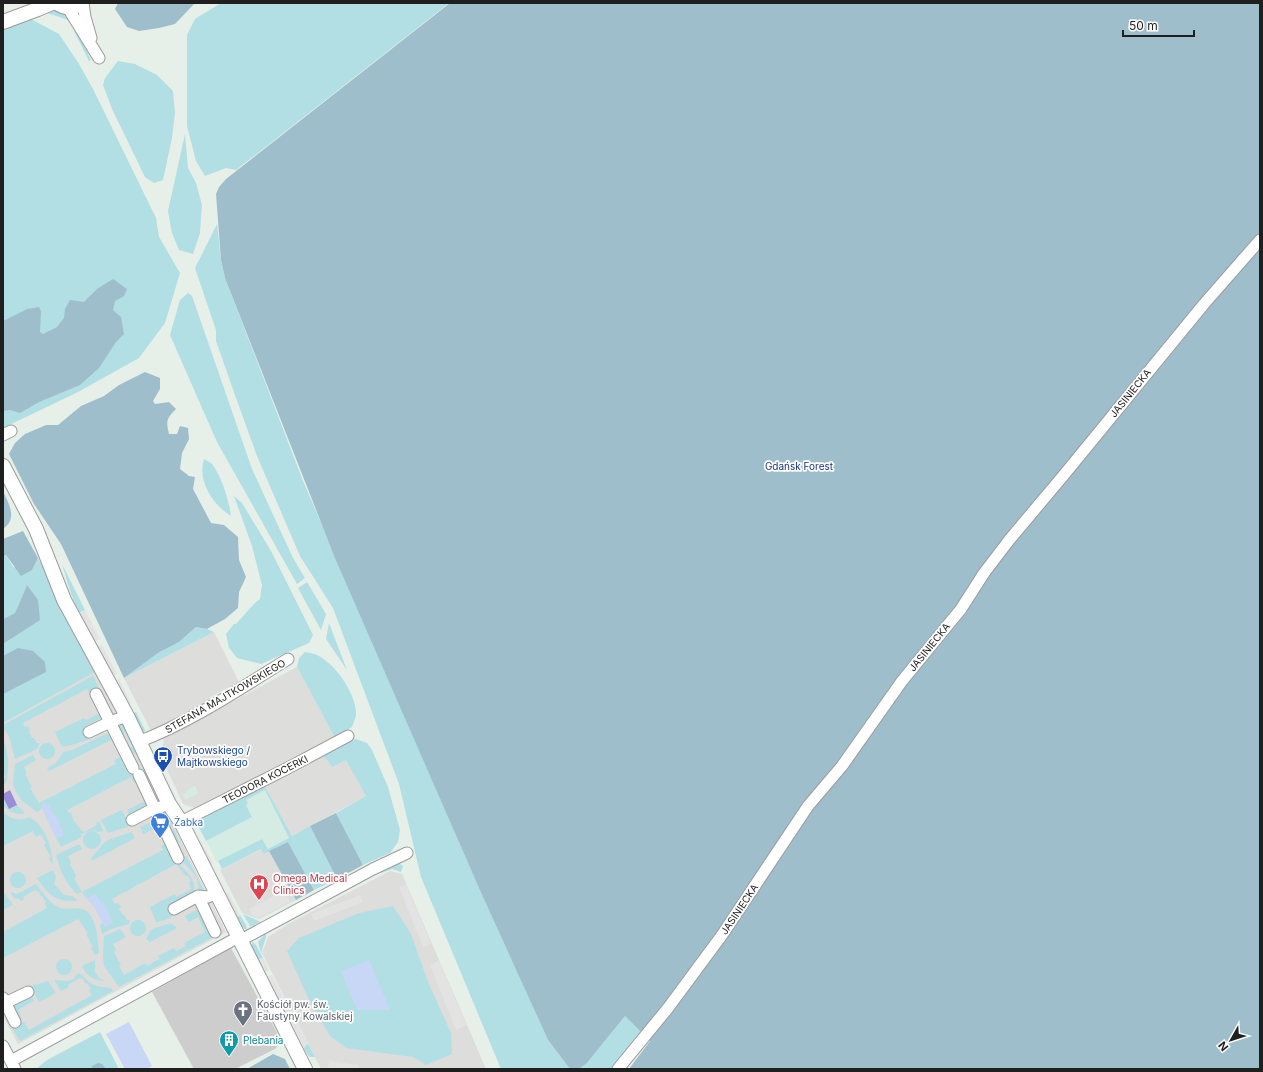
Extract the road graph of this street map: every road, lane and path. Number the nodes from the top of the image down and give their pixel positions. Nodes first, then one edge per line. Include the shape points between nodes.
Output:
1 (31, 3) edge
2 (52, 3) edge
3 (82, 3) edge
4 (63, 5) edge
5 (3, 21) edge
6 (1260, 240) edge
7 (3, 466) edge
8 (288, 659) dead end
9 (96, 694) dead end
10 (127, 716) junction
11 (110, 722) junction
12 (90, 732) dead end
13 (348, 736) dead end
14 (138, 742) junction
15 (169, 804) junction
16 (155, 808) junction
17 (132, 820) dead end
18 (181, 822) junction
19 (407, 853) dead end
20 (178, 858) dead end
21 (217, 893) junction
22 (198, 896) junction
23 (174, 909) dead end
24 (215, 932) dead end
25 (236, 940) junction
26 (28, 992) dead end
27 (4, 1002) edge
28 (15, 1022) dead end
29 (3, 1046) edge
30 (13, 1065) edge
31 (305, 1069) edge
32 (618, 1069) edge

1 - 5 street
2 - 5 street
3 - 4 street via 78,6
3 - 4 street via 98,56
6 - 32 street, JASINIECKA via 1010,539 961,608 902,681 842,766 808,806 722,935 668,1008
7 - 10 street via 36,530 64,600
8 - 14 street, STEFANA MAJTKOWSKIEGO via 158,735
9 - 11 street
10 - 11 street
10 - 14 street
11 - 12 street
11 - 16 street
13 - 18 street, TEODORA KOCERKI
14 - 15 street
15 - 16 street
15 - 18 street
16 - 17 street
16 - 20 street
18 - 21 street
19 - 25 street
21 - 22 street via 208,897
21 - 25 street
22 - 23 street
22 - 24 street
25 - 30 street
25 - 31 street
26 - 27 street
27 - 28 street
29 - 30 street

